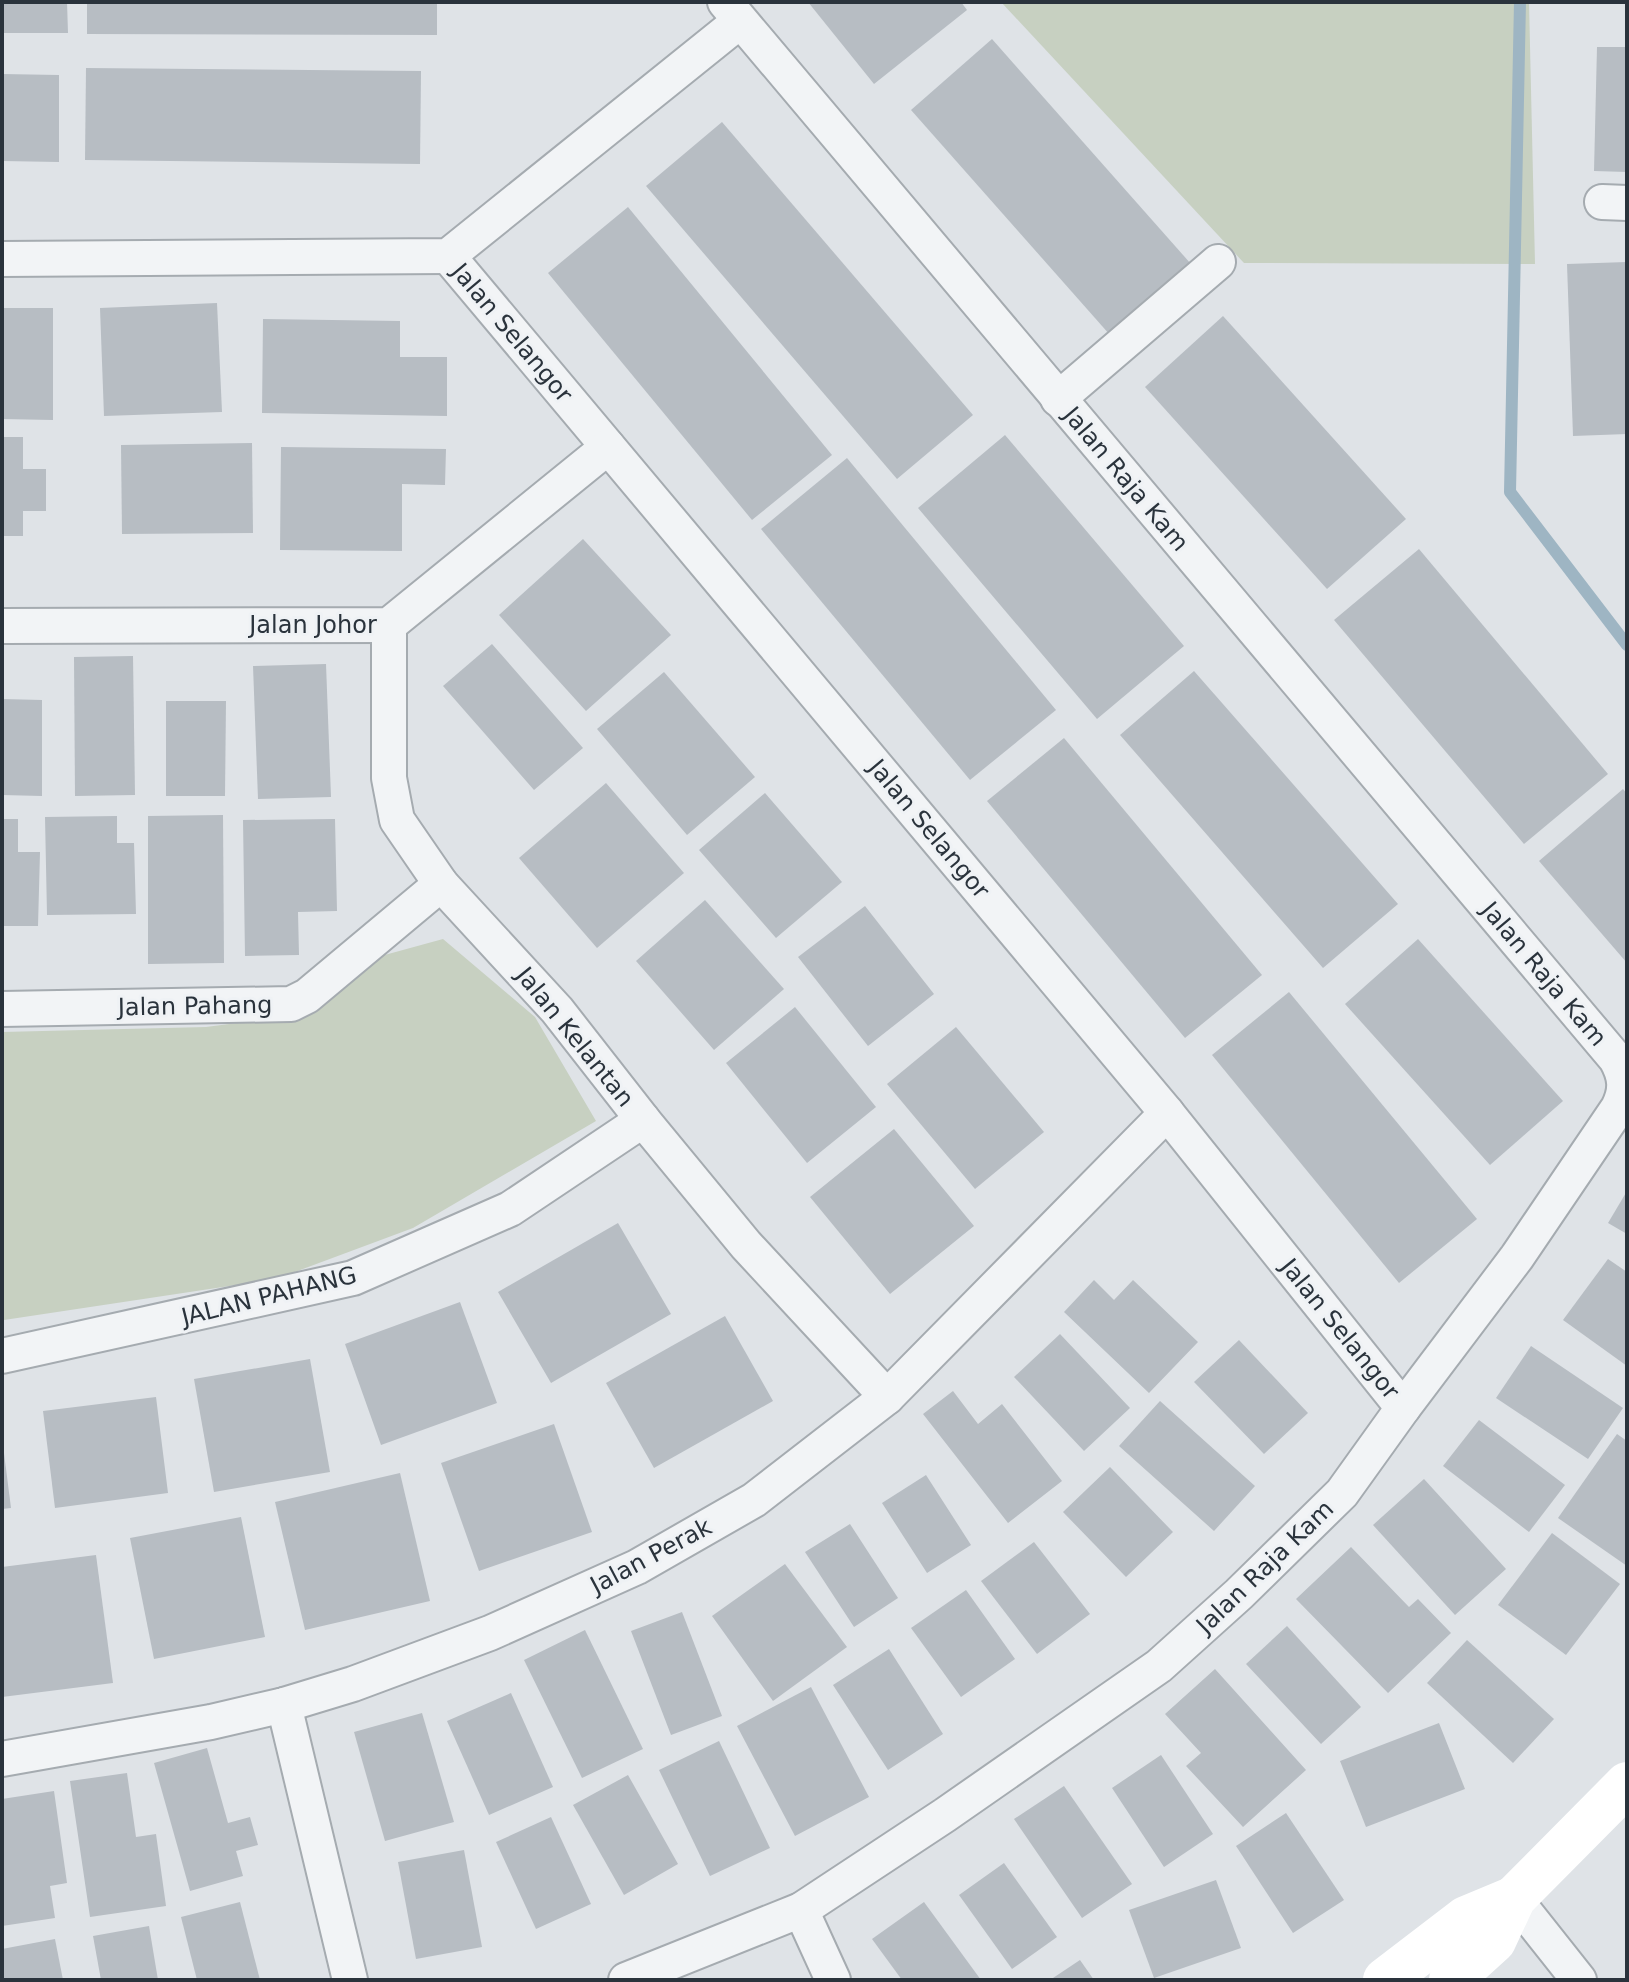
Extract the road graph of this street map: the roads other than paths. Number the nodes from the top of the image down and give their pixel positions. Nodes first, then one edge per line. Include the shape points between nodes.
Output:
1 (732, 12) edge
2 (448, 256) junction
3 (2, 259) edge
4 (1218, 262) dead end
5 (1058, 399) junction
6 (608, 447) junction
7 (389, 625) junction
8 (2, 626) edge
9 (441, 884) junction
10 (2, 1009) edge
11 (1167, 1113) junction
12 (643, 1120) junction
13 (2, 1356) edge
14 (887, 1397) junction
15 (1403, 1408) junction
16 (284, 1705) junction
17 (2, 1759) edge
18 (1627, 1784) edge
19 (1514, 1898) junction
20 (801, 1910) junction
21 (350, 1980) edge
22 (626, 1980) edge
23 (833, 1980) edge
24 (1385, 1980) edge
25 (1451, 1980) edge
26 (1579, 1980) edge

1 - 2 street, Jalan Selangor
1 - 5 street, Jalan Raja Kam
2 - 3 street, Jalan Selangor
2 - 6 street, Jalan Selangor
4 - 5 street
5 - 15 street, Jalan Raja Kam via 1622,1071 1624,1096 1618,1108 1517,1257
6 - 7 street, Jalan Johor
6 - 11 street, Jalan Selangor
7 - 8 street, Jalan Johor
7 - 9 street, Jalan Kelantan via 389,778 397,820
9 - 10 street, Jalan Pahang via 291,1004
9 - 12 street, Jalan Kelantan via 557,1010
11 - 14 street, Jalan Perak
11 - 15 street, Jalan Selangor
12 - 13 street, JALAN PAHANG via 510,1209 353,1278
12 - 14 street, Jalan Kelantan via 746,1245
14 - 16 street, Jalan Perak via 754,1500 637,1567 490,1633
15 - 20 street, Jalan Raja Kam via 1342,1493 1159,1666
16 - 17 street, Jalan Perak
16 - 21 street
18 - 19 main road
19 - 24 main road via 1466,1918
19 - 25 main road via 1494,1941
19 - 26 street
20 - 22 street, Jalan Raja Kam
20 - 23 street

